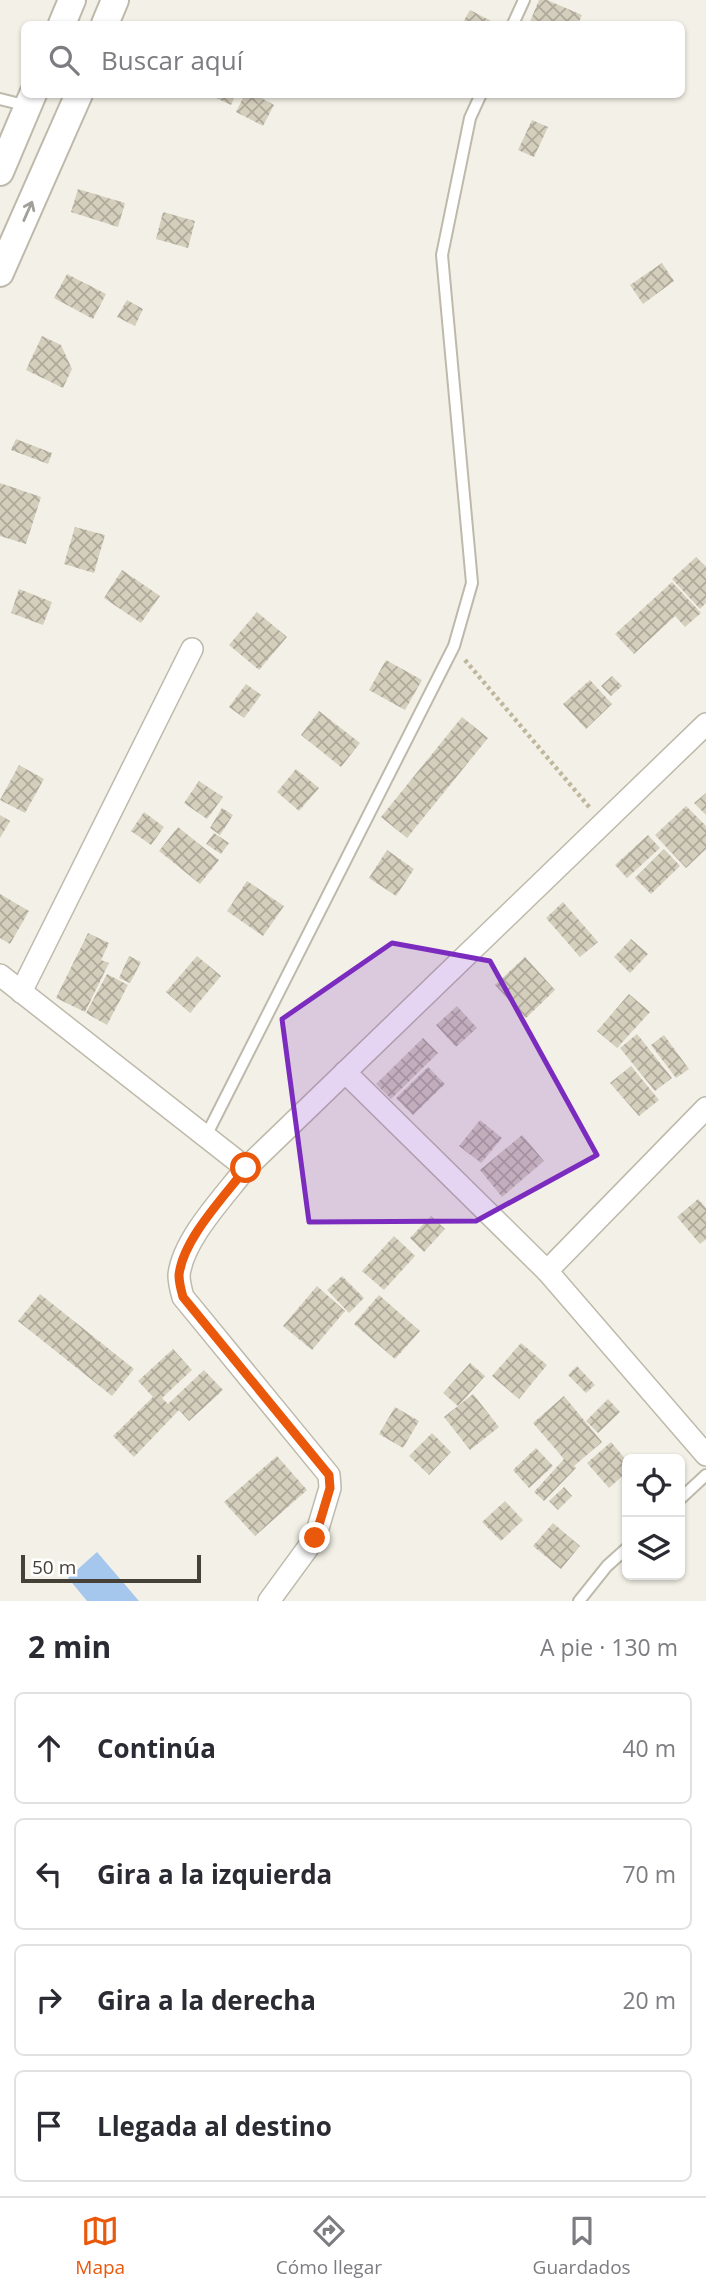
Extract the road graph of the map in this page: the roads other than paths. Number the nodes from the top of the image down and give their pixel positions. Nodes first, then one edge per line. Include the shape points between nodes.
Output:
1 (72, 0) edge
2 (114, 0) edge
3 (524, 0) edge
4 (63, 21) edge
5 (106, 21) edge
6 (514, 21) edge
7 (77, 98) edge
8 (479, 98) edge
9 (0, 99) edge
10 (31, 100) edge
11 (0, 172) edge
12 (0, 273) edge
13 (192, 649) dead end
14 (706, 724) edge
15 (0, 975) edge
16 (21, 992) junction
17 (345, 1072) junction
18 (706, 1108) edge
19 (206, 1136) junction
20 (246, 1168) junction
21 (547, 1271) junction
22 (706, 1455) edge
23 (706, 1475) edge
24 (685, 1494) edge
25 (622, 1552) edge
26 (269, 1601) edge
27 (579, 1601) edge

1 - 4 street
2 - 5 street
3 - 6 lane
12 -> 7 street
8 - 19 lane via 470,118 442,255 472,583 454,646
9 - 10 lane
10 - 11 street
13 - 16 street
14 - 17 street
15 - 16 street
16 - 19 street
17 - 20 street
17 - 21 street
18 - 21 street
19 - 20 street
20 - 26 street via 184,1254 179,1278 183,1297 329,1475 330,1488 315,1538
21 - 22 street
23 - 24 lane
25 - 27 lane

